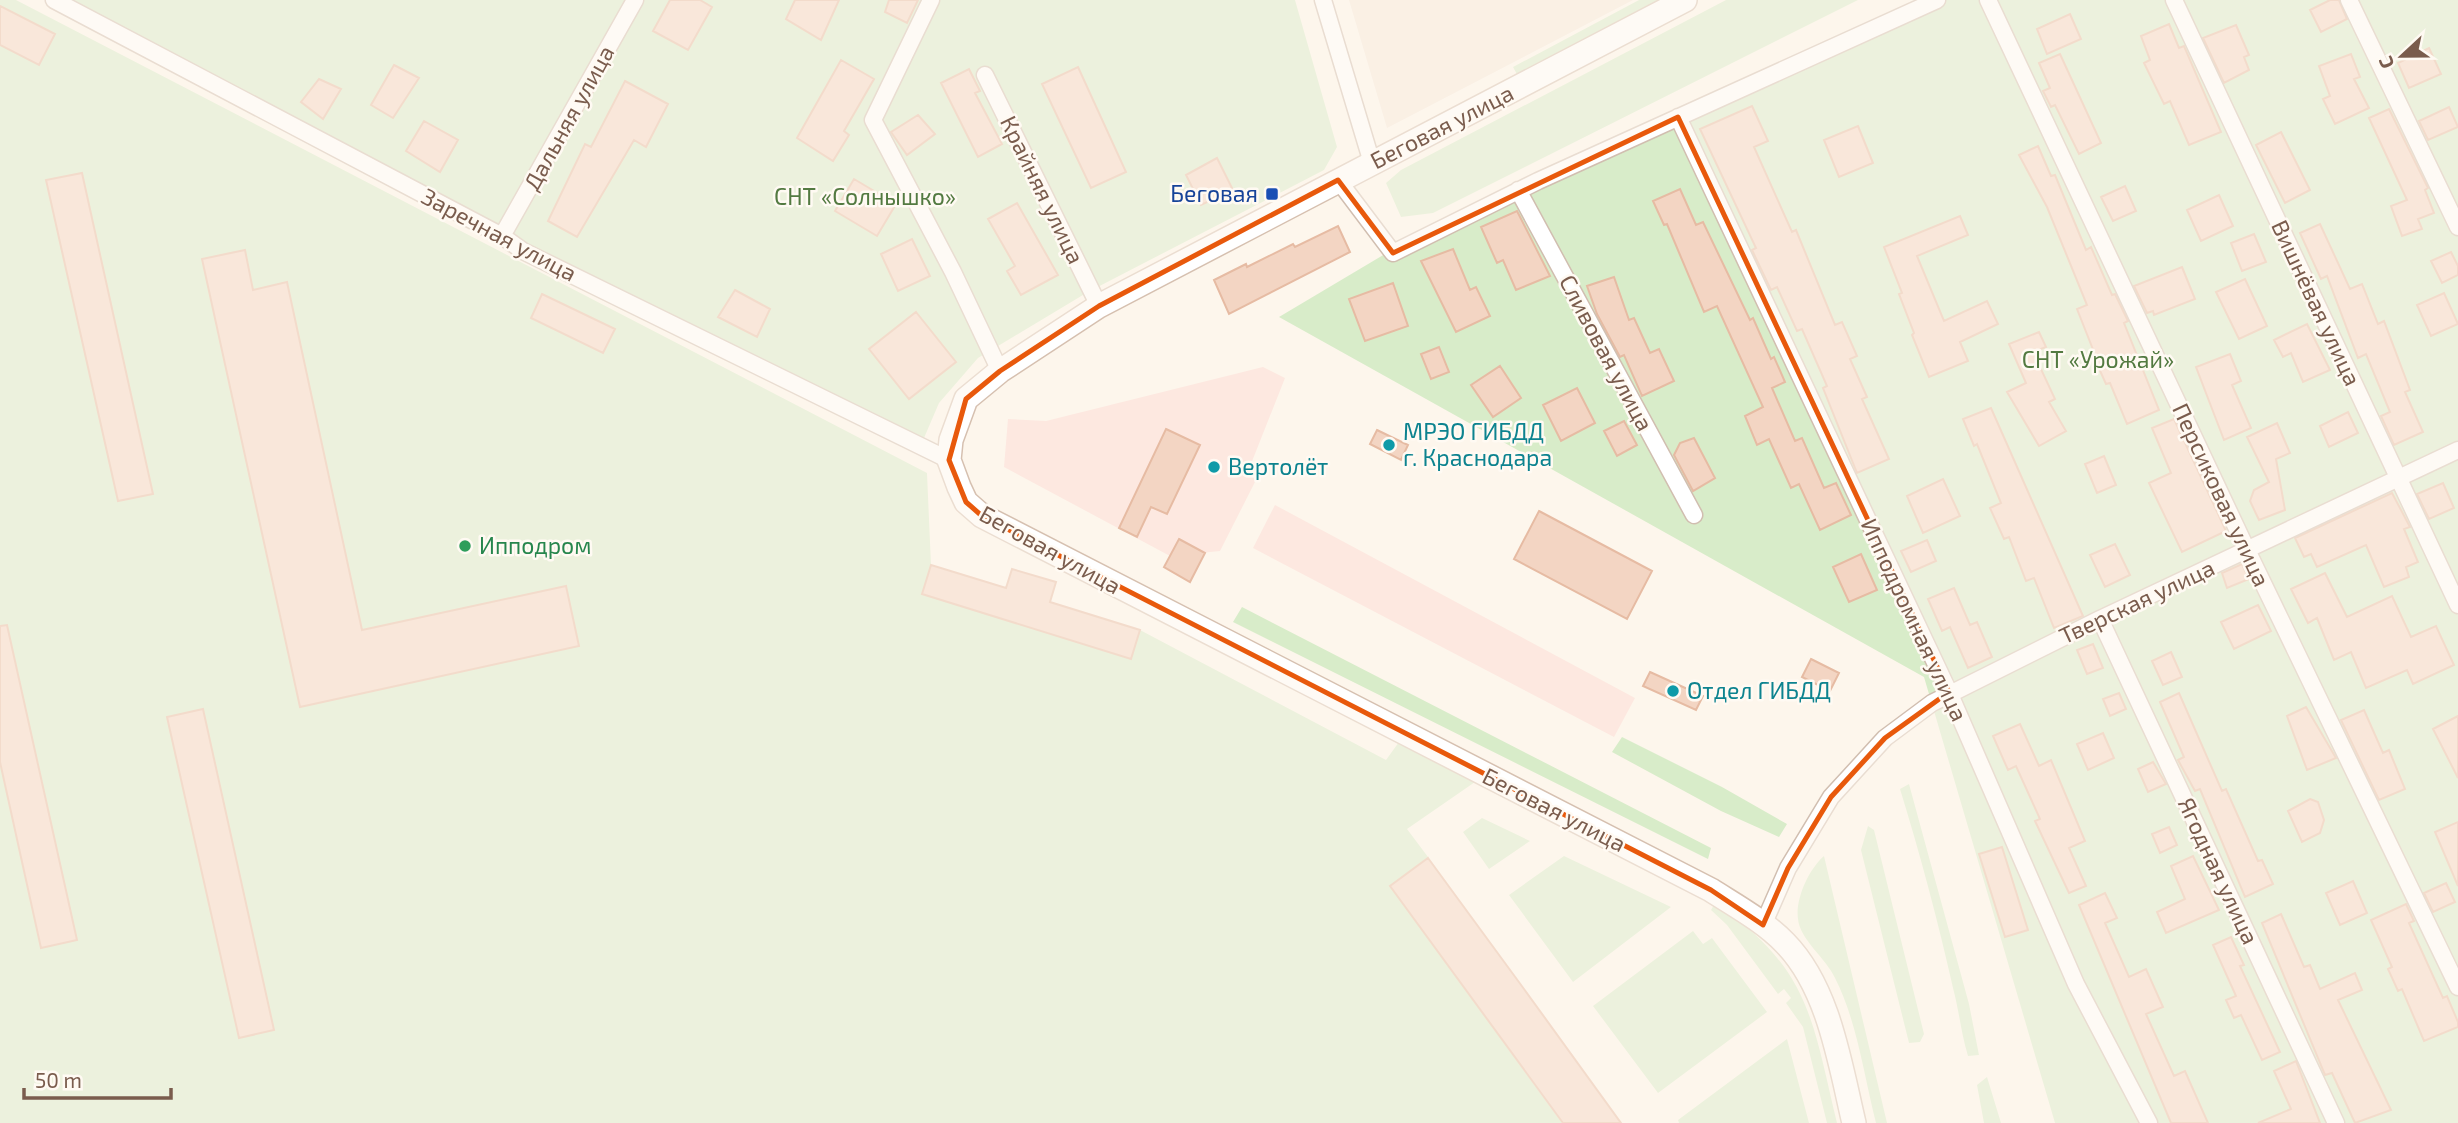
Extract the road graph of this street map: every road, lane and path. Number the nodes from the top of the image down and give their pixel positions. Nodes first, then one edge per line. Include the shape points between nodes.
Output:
1 (54, 0) edge
2 (635, 0) edge
3 (931, 0) edge
4 (1323, 0) edge
5 (1685, 0) edge
6 (1937, 0) edge
7 (1988, 0) edge
8 (2174, 0) edge
9 (2349, 0) edge
10 (985, 75) dead end
11 (1678, 117) junction
12 (1372, 163) junction
13 (1338, 180) junction
14 (1518, 190) junction
15 (2458, 227) edge
16 (502, 236) junction
17 (1099, 306) junction
18 (999, 370) junction
19 (2458, 450) edge
20 (948, 460) junction
21 (2399, 478) junction
22 (1694, 515) dead end
23 (2247, 550) junction
24 (2458, 605) edge
25 (2100, 619) junction
26 (1949, 692) junction
27 (1763, 925) junction
28 (2458, 988) edge
29 (1854, 1123) edge
30 (2148, 1123) edge
31 (2336, 1123) edge

1 - 16 street, Заречная улица
2 - 16 street, Дальняя улица
3 - 18 street via 873,120
4 - 12 street
5 - 12 street, Беговая улица
6 - 11 street
7 - 23 street, Персиковая улица
8 - 21 street, Вишнёвая улица
9 - 15 street
10 - 17 street, Крайняя улица
11 - 14 street
11 - 26 street, Ипподромная улица
12 - 13 street, Беговая улица
13 - 14 street via 1393,253
13 - 17 street, Беговая улица
14 - 22 street, Сливовая улица
16 - 20 street, Заречная улица via 523,251
17 - 18 street, Беговая улица
18 - 20 street, Беговая улица via 966,399
19 - 21 street, Тверская улица
20 - 27 street, Беговая улица via 966,502 982,516 1711,890
21 - 23 street, Тверская улица
21 - 24 street, Вишнёвая улица
23 - 25 street, Тверская улица
23 - 28 street, Персиковая улица
25 - 26 street, Тверская улица
25 - 31 street, Ягодная улица
26 - 27 street, Тверская улица via 1885,738 1831,797 1788,868
26 - 30 street, Ипподромная улица via 2076,985
27 - 29 street, Беговая улица via 1786,943 1806,970 1832,1035

